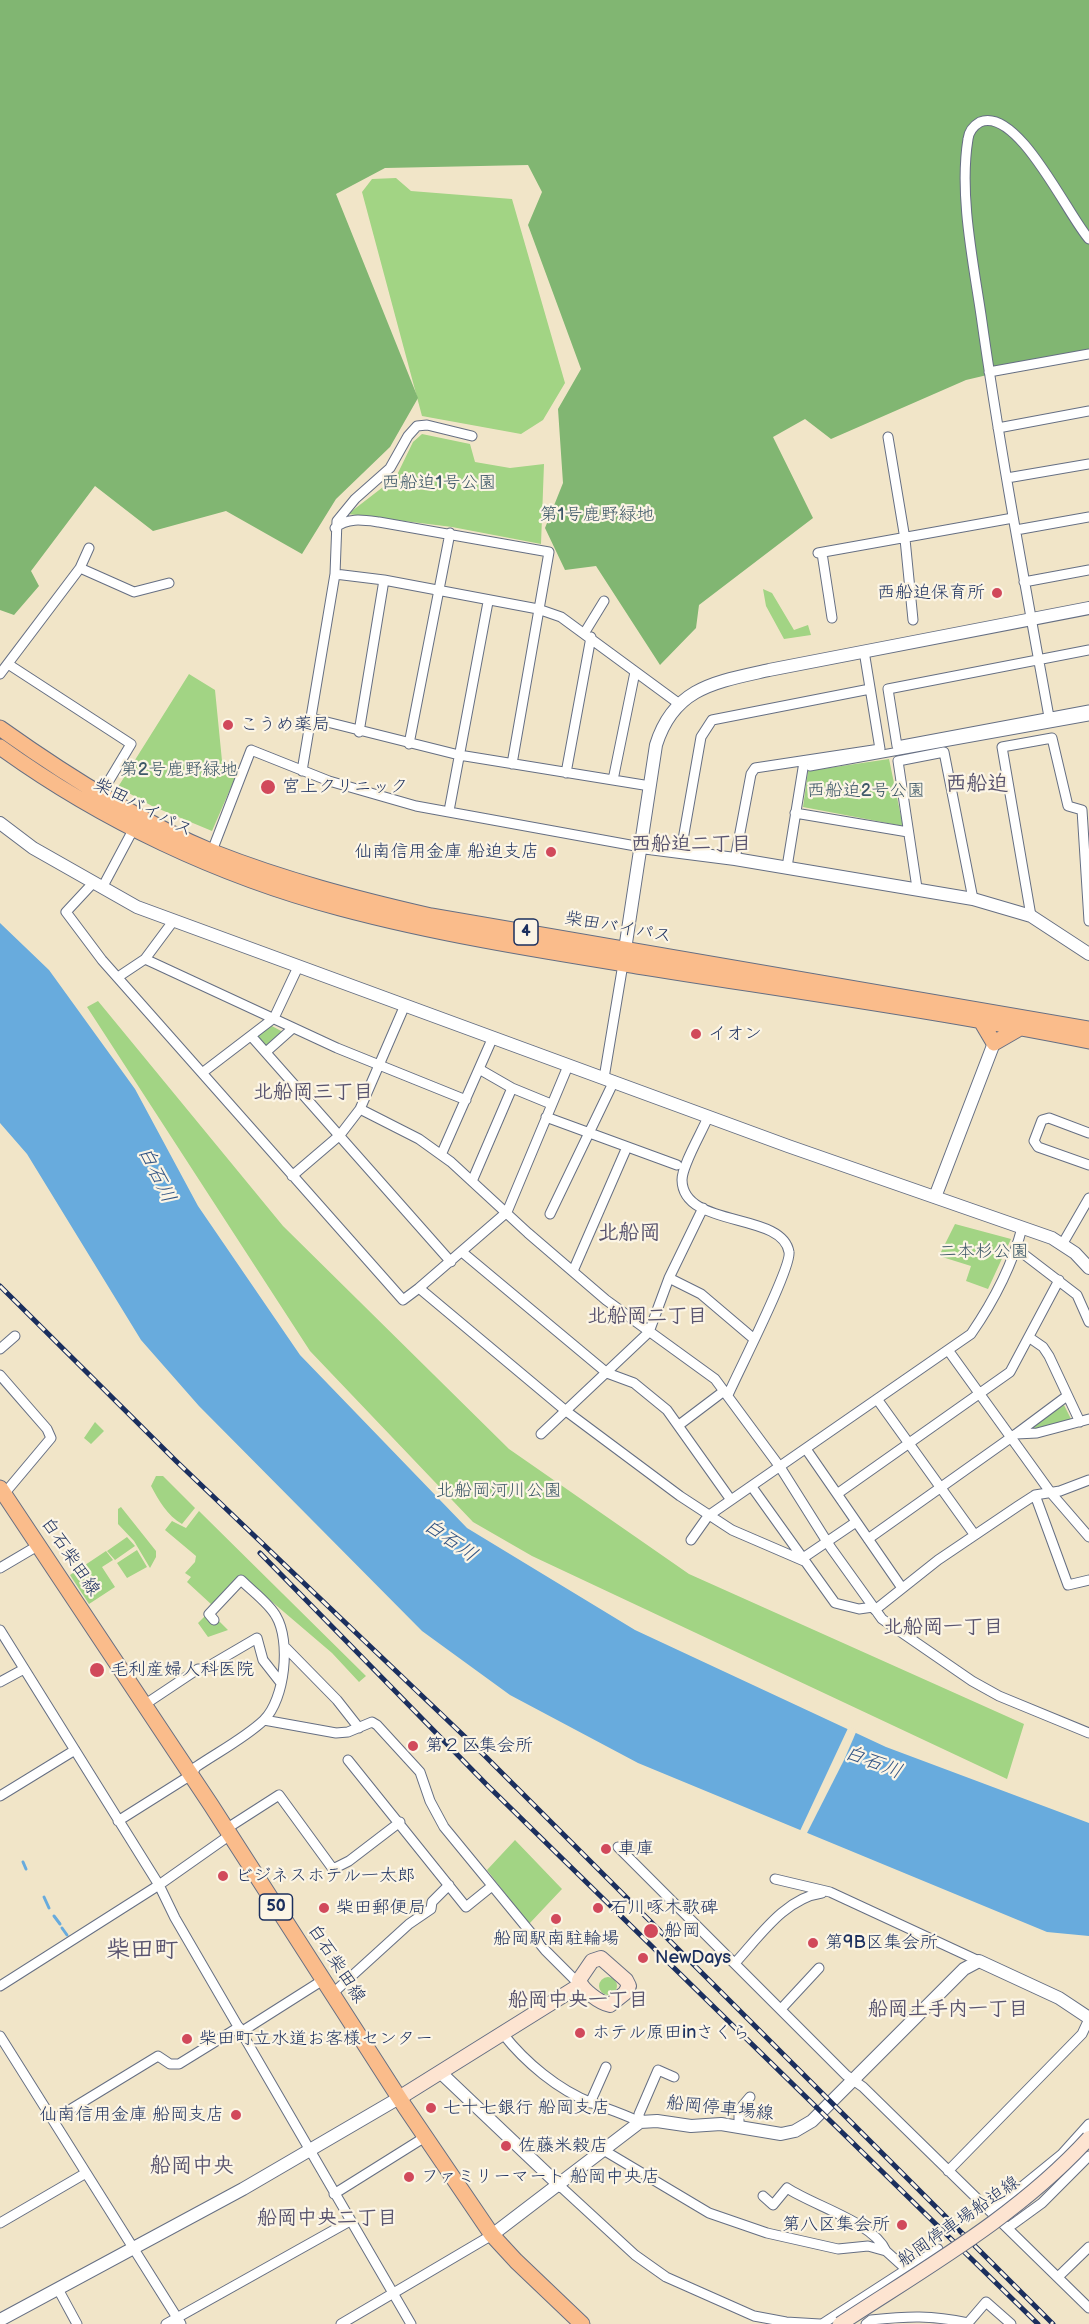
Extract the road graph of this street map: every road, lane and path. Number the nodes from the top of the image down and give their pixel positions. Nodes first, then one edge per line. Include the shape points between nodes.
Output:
1 (1089, 239) edge
2 (1089, 354) edge
3 (989, 372) junction
4 (1089, 411) edge
5 (998, 428) junction
6 (472, 436) dead end
7 (888, 437) dead end
8 (1089, 464) edge
9 (1007, 478) junction
10 (1089, 517) edge
11 (1013, 518) junction
12 (335, 528) junction
13 (1016, 530) junction
14 (450, 533) junction
15 (905, 539) junction
16 (89, 548) dead end
17 (80, 568) junction
18 (1089, 570) edge
19 (334, 574) junction
20 (384, 580) junction
21 (1024, 582) junction
22 (169, 584) dead end
23 (437, 592) junction
24 (604, 601) dead end
25 (488, 602) junction
26 (1089, 608) edge
27 (538, 609) junction
28 (832, 618) dead end
29 (1030, 618) junction
30 (914, 620) dead end
31 (588, 635) junction
32 (1089, 650) edge
33 (864, 651) junction
34 (1038, 660) junction
35 (8, 664) junction
36 (635, 672) junction
37 (0, 674) edge
38 (870, 689) junction
39 (678, 703) junction
40 (1089, 710) edge
41 (1048, 717) junction
42 (1089, 717) edge
43 (311, 718) junction
44 (0, 728) edge
45 (359, 732) junction
46 (409, 744) junction
47 (0, 747) edge
48 (459, 755) junction
49 (512, 764) junction
50 (807, 764) junction
51 (302, 771) junction
52 (566, 773) junction
53 (613, 780) junction
54 (650, 786) junction
55 (101, 794) junction
56 (449, 811) junction
57 (795, 813) junction
58 (0, 823) edge
59 (134, 828) junction
60 (908, 832) junction
61 (641, 847) junction
62 (212, 851) junction
63 (681, 851) junction
64 (735, 859) junction
65 (787, 867) junction
66 (98, 886) junction
67 (916, 888) junction
68 (973, 899) junction
69 (1031, 916) junction
70 (174, 920) junction
71 (1089, 921) edge
72 (1089, 954) edge
73 (624, 956) junction
74 (145, 959) junction
75 (298, 967) junction
76 (118, 978) junction
77 (405, 1005) junction
78 (274, 1018) junction
79 (981, 1022) junction
80 (293, 1028) junction
81 (1020, 1028) junction
82 (1089, 1029) edge
83 (252, 1037) junction
84 (493, 1037) junction
85 (1089, 1041) edge
86 (994, 1043) junction
87 (266, 1052) junction
88 (378, 1063) junction
89 (568, 1066) junction
90 (479, 1069) junction
91 (202, 1073) junction
92 (609, 1079) junction
93 (512, 1088) junction
94 (466, 1100) junction
95 (551, 1104) junction
96 (360, 1109) junction
97 (546, 1117) junction
98 (708, 1117) junction
99 (590, 1133) junction
100 (1089, 1133) edge
101 (340, 1134) junction
102 (627, 1147) junction
103 (441, 1155) junction
104 (677, 1165) dead end
105 (1089, 1165) edge
106 (292, 1176) junction
107 (473, 1179) junction
108 (934, 1197) junction
109 (1089, 1198) edge
110 (703, 1208) junction
111 (507, 1212) junction
112 (550, 1214) dead end
113 (1022, 1228) junction
114 (1063, 1244) junction
115 (1017, 1248) junction
116 (462, 1252) junction
117 (451, 1262) junction
118 (1089, 1268) edge
119 (573, 1271) junction
120 (669, 1278) junction
121 (1059, 1280) junction
122 (419, 1288) junction
123 (1089, 1322) edge
124 (650, 1332) junction
125 (15, 1336) dead end
126 (1030, 1338) junction
127 (754, 1339) junction
128 (0, 1349) edge
129 (948, 1350) junction
130 (607, 1372) junction
131 (0, 1375) edge
132 (726, 1393) junction
133 (981, 1393) junction
134 (1067, 1396) junction
135 (877, 1399) junction
136 (566, 1411) junction
137 (1084, 1421) edge
138 (679, 1425) junction
139 (541, 1434) dead end
140 (1014, 1435) junction
141 (909, 1443) junction
142 (806, 1449) junction
143 (780, 1467) junction
144 (1089, 1480) edge
145 (752, 1487) junction
146 (941, 1488) junction
147 (2, 1491) edge
148 (1051, 1493) junction
149 (837, 1494) junction
150 (1035, 1495) junction
151 (731, 1500) junction
152 (708, 1516) junction
153 (856, 1522) junction
154 (974, 1534) junction
155 (1089, 1537) edge
156 (868, 1539) junction
157 (691, 1540) dead end
158 (828, 1542) junction
159 (39, 1545) junction
160 (804, 1560) junction
161 (0, 1568) edge
162 (1089, 1580) edge
163 (902, 1588) junction
164 (874, 1609) junction
165 (214, 1620) dead end
166 (0, 1630) edge
167 (286, 1648) junction
168 (24, 1669) junction
169 (0, 1682) edge
170 (281, 1683) junction
171 (144, 1705) junction
172 (264, 1720) junction
173 (359, 1728) junction
174 (1089, 1733) edge
175 (75, 1750) junction
176 (348, 1760) dead end
177 (191, 1775) junction
178 (0, 1796) edge
179 (118, 1821) junction
180 (400, 1822) junction
181 (228, 1832) junction
182 (618, 1847) dead end
183 (775, 1879) dead end
184 (159, 1885) junction
185 (449, 1886) junction
186 (492, 1886) junction
187 (830, 1892) junction
188 (979, 1961) junction
189 (735, 1963) junction
190 (819, 1968) dead end
191 (323, 1980) junction
192 (580, 1985) joint
193 (0, 1986) edge
194 (332, 1994) junction
195 (781, 2009) junction
196 (1089, 2019) edge
197 (240, 2029) junction
198 (503, 2034) junction
199 (0, 2036) edge
200 (606, 2067) dead end
201 (441, 2073) junction
202 (674, 2077) dead end
203 (853, 2080) junction
204 (750, 2097) dead end
205 (399, 2098) junction
206 (590, 2103) junction
207 (53, 2120) junction
208 (640, 2122) junction
209 (1089, 2124) edge
210 (739, 2126) junction
211 (425, 2138) junction
212 (1089, 2138) edge
213 (311, 2151) junction
214 (605, 2151) junction
215 (1089, 2156) edge
216 (948, 2171) junction
217 (86, 2173) junction
218 (560, 2186) junction
219 (334, 2194) junction
220 (763, 2196) dead end
221 (992, 2211) junction
222 (350, 2221) junction
223 (0, 2223) edge
224 (1009, 2227) junction
225 (492, 2235) junction
226 (1089, 2247) edge
227 (135, 2248) junction
228 (938, 2248) dead end
229 (886, 2251) junction
230 (907, 2270) junction
231 (1058, 2277) junction
232 (58, 2289) junction
233 (392, 2294) junction
234 (1089, 2308) edge
235 (0, 2320) edge
236 (179, 2321) edge
237 (77, 2324) edge
238 (166, 2324) edge
239 (342, 2324) edge
240 (411, 2324) edge
241 (582, 2324) edge
242 (821, 2324) edge
243 (840, 2324) edge
244 (866, 2324) edge
245 (1011, 2324) edge

1 - 3 street via 1021,139 994,121 973,126 968,138 967,190
2 - 3 street
3 - 5 street
4 - 5 street
5 - 9 street
6 - 12 street via 417,426 390,468 355,499
7 - 15 street
8 - 9 street
9 - 11 street
10 - 13 street
11 - 13 street
11 - 15 street
12 - 14 street via 340,523 363,520
12 - 19 street
13 - 21 street
14 - 23 street
14 - 27 street via 549,552
15 - 28 street via 820,553
15 - 30 street
16 - 17 street
17 - 22 street via 134,592
17 - 35 street
18 - 21 street
19 - 20 street
19 - 43 street
20 - 23 street
20 - 45 street
21 - 29 street
23 - 25 street
23 - 46 street
24 - 31 street
25 - 27 street
25 - 48 street
26 - 29 street
27 - 31 street via 561,617
27 - 49 street
29 - 33 street
29 - 34 street
31 - 36 street
31 - 52 street
32 - 34 street
33 - 38 street
33 - 39 street via 722,680
34 - 41 street
34 - 41 street via 888,689 897,746
35 - 37 street
35 - 55 street via 131,744
36 - 39 street
36 - 53 street
38 - 50 street via 880,749
38 - 63 street via 712,720 701,737
39 - 54 street via 659,735
40 - 41 street
42 - 50 street
43 - 45 street
43 - 51 street
44 - 55 main road, 柴田バイパス / 4
45 - 46 street
46 - 48 street
47 - 59 main road, 柴田バイパス / 4 via 61,788
48 - 49 street
48 - 56 street
49 - 52 street
50 - 57 street
50 - 64 street via 755,768
51 - 56 street via 416,806
51 - 62 street via 251,750
52 - 53 street
53 - 54 street
54 - 61 street
55 - 62 main road, 柴田バイパス / 4
56 - 61 street
57 - 60 street
57 - 65 street
58 - 66 street via 23,842
59 - 66 street
59 - 73 main road, 柴田バイパス / 4 via 253,880 339,908 447,933
60 - 67 street
60 - 68 street via 898,761 944,752
61 - 63 street
61 - 73 street
62 - 73 main road, 柴田バイパス / 4 via 346,897
63 - 64 street
64 - 65 street
65 - 67 street
66 - 70 street via 136,907
66 - 76 street via 66,912
67 - 68 street
68 - 69 street
69 - 71 street via 1002,747 1052,738 1068,806 1082,810
69 - 72 street
70 - 74 street
70 - 75 street
73 - 79 main road, 柴田バイパス / 4
73 - 82 main road, 柴田バイパス / 4
73 - 92 street
74 - 76 street
74 - 78 street
75 - 77 street
75 - 78 street
76 - 91 street
77 - 84 street
77 - 88 street
78 - 80 street
78 - 83 street
79 - 81 main road, 柴田バイパス / 4
79 - 86 main road
80 - 87 street
80 - 88 street
81 - 85 main road, 柴田バイパス / 4
81 - 86 main road
83 - 87 street
83 - 91 street
84 - 89 street
84 - 90 street
86 - 108 street
87 - 101 street
88 - 94 street
88 - 96 street
89 - 92 street
89 - 95 street
90 - 93 street
90 - 94 street
91 - 106 street
92 - 98 street
92 - 99 street
93 - 95 street
93 - 107 street
94 - 103 street
95 - 97 street
96 - 101 street
96 - 103 street via 419,1139
97 - 99 street
97 - 111 street
98 - 108 street
98 - 110 street via 682,1182 689,1198
99 - 102 street
99 - 112 street
100 - 105 street via 1049,1118 1042,1120 1034,1141 1038,1147
101 - 106 street
101 - 117 street
102 - 104 street
102 - 119 street
103 - 107 street
106 - 122 street via 403,1300
107 - 111 street
108 - 113 street
109 - 114 street
110 - 120 street
110 - 127 street via 779,1234 789,1250 790,1259
111 - 116 street
111 - 119 street
113 - 114 street
113 - 115 street
114 - 118 street
115 - 121 street
115 - 129 street via 988,1310 971,1334
116 - 117 street
116 - 130 street
117 - 122 street
119 - 124 street
120 - 124 street
120 - 127 street via 701,1294
121 - 123 street via 1077,1295
121 - 126 street
122 - 136 street
124 - 130 street
124 - 132 street via 698,1366
125 - 128 street
126 - 133 street via 1010,1372
126 - 134 street via 1049,1356
127 - 132 street
129 - 133 street
129 - 135 street
130 - 136 street
130 - 138 street via 634,1383
131 - 147 street via 51,1438
132 - 138 street
132 - 143 street
133 - 140 street
133 - 141 street
134 - 137 street
134 - 140 street
135 - 141 street
135 - 142 street
136 - 139 street
136 - 152 street
137 - 140 street
138 - 151 street
140 - 146 street
140 - 148 street
141 - 146 street
141 - 149 street
142 - 143 street
142 - 149 street
143 - 145 street
143 - 158 street
144 - 148 street
145 - 151 street
145 - 160 street
146 - 154 street
146 - 156 street
147 - 159 main road, 白石柴田線 / 50
148 - 150 street
148 - 155 street
149 - 153 street
150 - 154 street
150 - 162 street via 1068,1585
151 - 152 street
152 - 157 street
152 - 160 street via 757,1542
153 - 156 street
153 - 158 street
154 - 163 street
156 - 163 street
158 - 160 street
158 - 164 street
159 - 161 street
159 - 171 main road, 白石柴田線 / 50
160 - 164 street via 835,1603
163 - 164 street
164 - 174 street via 882,1619 972,1681
165 - 167 street via 209,1614 241,1580 276,1614
166 - 168 street
167 - 170 street
167 - 173 street
168 - 169 street
168 - 175 street
170 - 171 street via 263,1660 256,1638 198,1669
170 - 172 street via 274,1706
171 - 177 main road, 白石柴田線 / 50
172 - 173 street via 330,1733
172 - 177 street via 196,1767
173 - 186 street via 372,1722 409,1758 424,1779 438,1818
175 - 178 street
175 - 179 street
176 - 180 street
177 - 179 street
177 - 181 main road, 白石柴田線 / 50
179 - 184 street
180 - 181 street via 333,1869 279,1795
180 - 185 street
181 - 184 street
181 - 191 main road, 白石柴田線 / 50
182 - 189 street
183 - 187 street
184 - 193 street
184 - 197 street
185 - 186 street via 466,1907
185 - 194 street via 432,1902 431,1909
186 - 192 street via 558,1965
187 - 188 street
187 - 189 street via 806,1896 792,1905
188 - 196 street via 1059,1998
188 - 203 street, 船岡停車場線 via 964,1969
189 - 195 street
190 - 195 street
191 - 194 main road, 白石柴田線 / 50
191 - 197 street
192 - 198 main road
194 - 205 main road, 白石柴田線 / 50
195 - 203 street
196 - 216 street via 1082,2034
197 - 207 street via 179,2064 170,2064 158,2056
197 - 213 street
198 - 201 main road
198 - 206 street via 520,2056
199 - 207 street
200 - 206 street
201 - 205 main road
201 - 218 street
202 - 208 street via 658,2070 639,2114
203 - 210 street, 船岡停車場線 via 812,2121 795,2131 781,2134
203 - 216 street
204 - 210 street via 740,2110
205 - 211 main road, 白石柴田線 / 50
205 - 213 street
206 - 208 street
207 - 217 street
208 - 210 street, 船岡停車場線
208 - 214 street, 船岡停車場線
209 - 221 street via 1062,2154
211 - 219 street
211 - 225 main road, 白石柴田線 / 50
212 - 243 main road, 船岡停車場船迫線, bridge via 1014,2208
213 - 219 street
213 - 227 street
214 - 218 street, 船岡停車場線
214 - 229 street via 710,2213 766,2234 838,2249 868,2246
215 - 224 street via 1042,2203
216 - 221 street
217 - 223 street
217 - 227 street
218 - 225 street, 船岡停車場線
218 - 242 street via 635,2255 666,2277 754,2316
219 - 222 street
220 - 229 street via 773,2205 787,2188 859,2226 882,2242
221 - 224 street
222 - 233 street
222 - 236 street
224 - 231 street
225 - 233 street
225 - 241 main road, 白石柴田線 / 50
226 - 231 street
227 - 232 street
227 - 236 street
228 - 230 street
229 - 230 street
230 - 242 street
231 - 234 street
232 - 235 street
232 - 237 street
233 - 239 street
233 - 240 street
236 - 238 street
244 - 245 street via 910,2315 968,2323 989,2302

